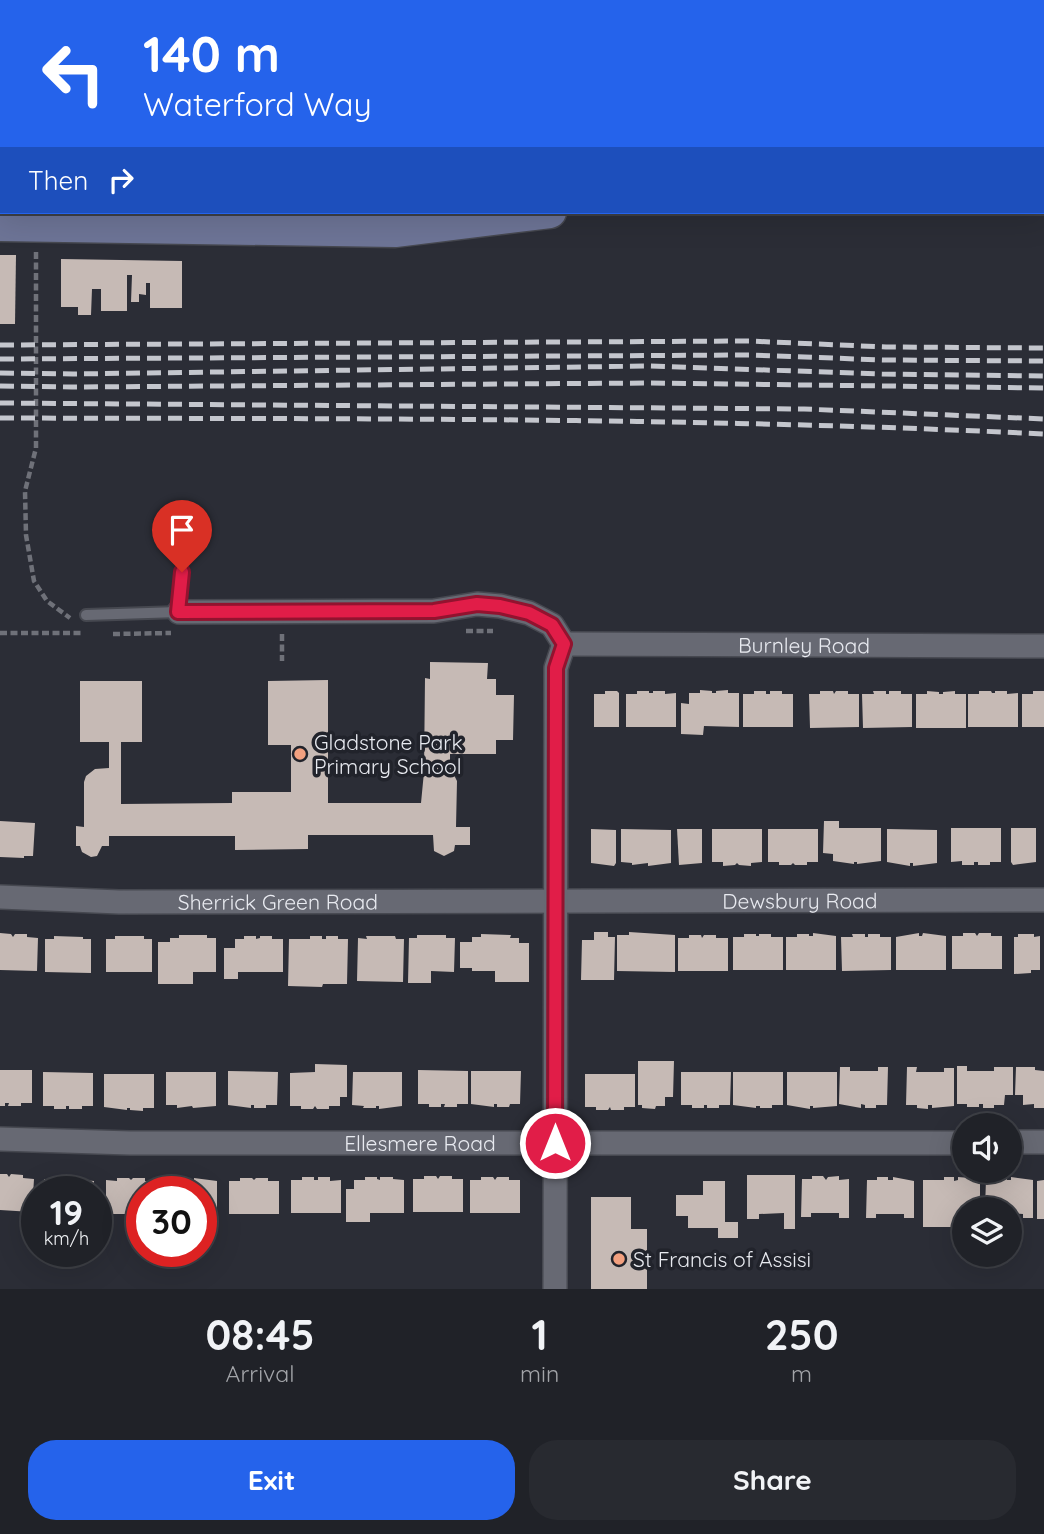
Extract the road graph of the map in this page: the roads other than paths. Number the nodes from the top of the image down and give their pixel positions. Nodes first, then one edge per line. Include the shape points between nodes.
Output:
1 (511, 214) edge
2 (492, 215) edge
3 (273, 220) edge
4 (0, 225) edge
5 (43, 227) edge
6 (182, 572) dead end
7 (86, 615) dead end
8 (176, 623) junction
9 (564, 644) junction
10 (1044, 646) edge
11 (0, 897) edge
12 (555, 900) junction
13 (1044, 900) edge
14 (0, 1139) edge
15 (1022, 1142) edge
16 (1044, 1142) edge
17 (555, 1143) junction
18 (952, 1143) edge
19 (555, 1289) edge

1 - 2 street
2 - 3 street via 395,232
3 - 5 street
4 - 5 street
6 - 8 lane
7 - 8 lane via 137,612
8 - 9 street via 434,611 477,604 529,613 552,625
9 - 10 street, Burnley Road
9 - 12 street via 556,668
11 - 12 street, Sherrick Green Road via 119,902
12 - 13 street, Dewsbury Road
12 - 17 street
14 - 17 street, Ellesmere Road
15 - 16 street
17 - 18 street, Ellesmere Road
17 - 19 street

